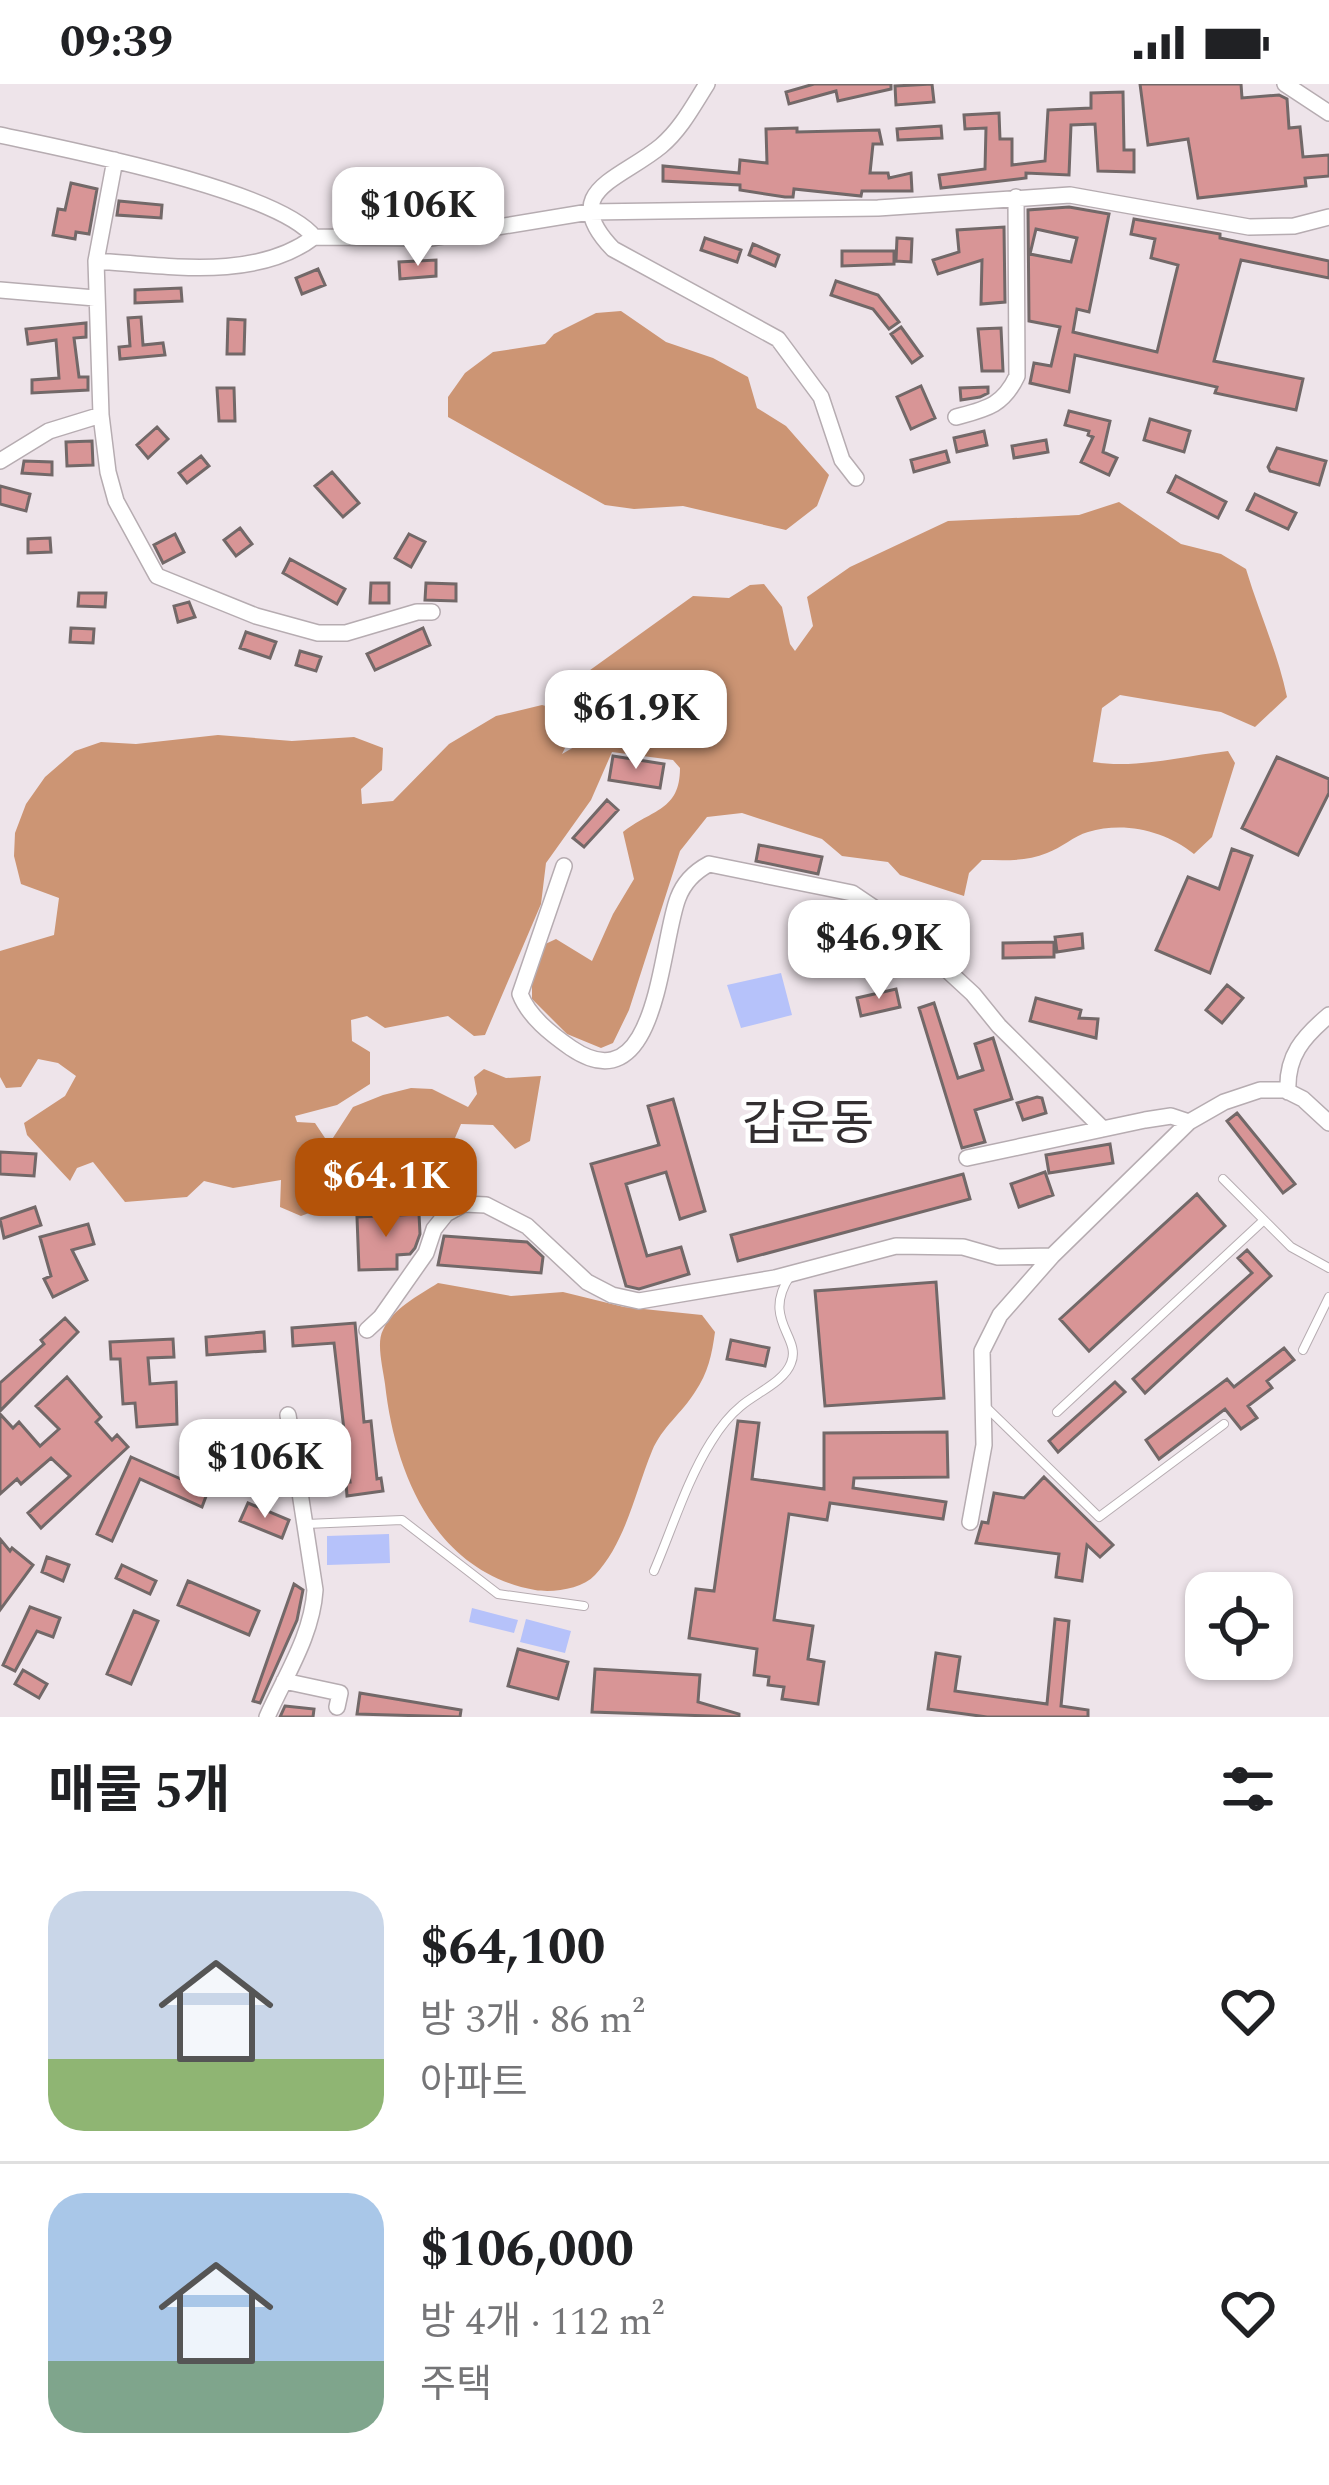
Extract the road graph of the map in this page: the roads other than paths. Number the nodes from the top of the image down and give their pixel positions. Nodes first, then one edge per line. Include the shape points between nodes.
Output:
1 (707, 84) edge
2 (1286, 84) edge
3 (1329, 112) edge
4 (0, 135) edge
5 (115, 160) junction
6 (1016, 197) junction
7 (589, 212) junction
8 (1329, 217) edge
9 (314, 237) junction
10 (96, 261) junction
11 (0, 290) edge
12 (95, 298) junction
13 (100, 416) junction
14 (956, 416) dead end
15 (0, 461) edge
16 (856, 478) dead end
17 (432, 612) dead end
18 (564, 866) dead end
19 (1329, 1015) edge
20 (1288, 1092) junction
21 (1189, 1122) junction
22 (1329, 1123) edge
23 (1103, 1129) junction
24 (967, 1159) dead end
25 (1223, 1179) dead end
26 (1264, 1220) junction
27 (1052, 1256) junction
28 (1329, 1268) edge
29 (790, 1274) junction
30 (1329, 1298) edge
31 (367, 1330) dead end
32 (1303, 1350) dead end
33 (985, 1406) junction
34 (1057, 1412) dead end
35 (288, 1415) dead end
36 (1223, 1424) dead end
37 (970, 1522) dead end
38 (304, 1524) junction
39 (654, 1571) dead end
40 (584, 1606) dead end
41 (284, 1681) junction
42 (337, 1707) dead end
43 (267, 1717) edge

1 - 7 street via 678,130 599,188
2 - 3 street
4 - 5 street
5 - 9 street via 291,216
5 - 10 street
6 - 7 street via 878,208
6 - 8 street via 1070,195 1249,227
6 - 14 street via 1017,376 994,408
7 - 9 street via 431,238
7 - 16 street via 613,249 778,339 821,397
9 - 10 street via 223,266
10 - 12 street
11 - 12 street
12 - 13 street
13 - 15 street via 49,431
13 - 17 street via 116,501 158,576 318,633
18 - 23 street via 520,994 531,1014 584,1056 616,1059 636,1044 651,1015 677,898 709,864 852,893 973,994
19 - 20 street via 1288,1065
20 - 21 street via 1260,1090
20 - 22 street
21 - 23 street via 1171,1116
21 - 27 street
23 - 24 street
25 - 26 lane
26 - 28 lane
26 - 34 lane
27 - 29 street via 998,1257 924,1244
27 - 33 street via 1000,1315 982,1351
29 - 31 street via 638,1301 587,1282 527,1226 486,1205 464,1204 434,1229 426,1253
29 - 39 lane via 778,1317 792,1362 710,1443
30 - 32 lane
33 - 36 lane via 1099,1517
33 - 37 street
35 - 38 street
38 - 40 lane via 402,1520 498,1594
38 - 41 street via 314,1605
41 - 42 street via 340,1693
41 - 43 street

